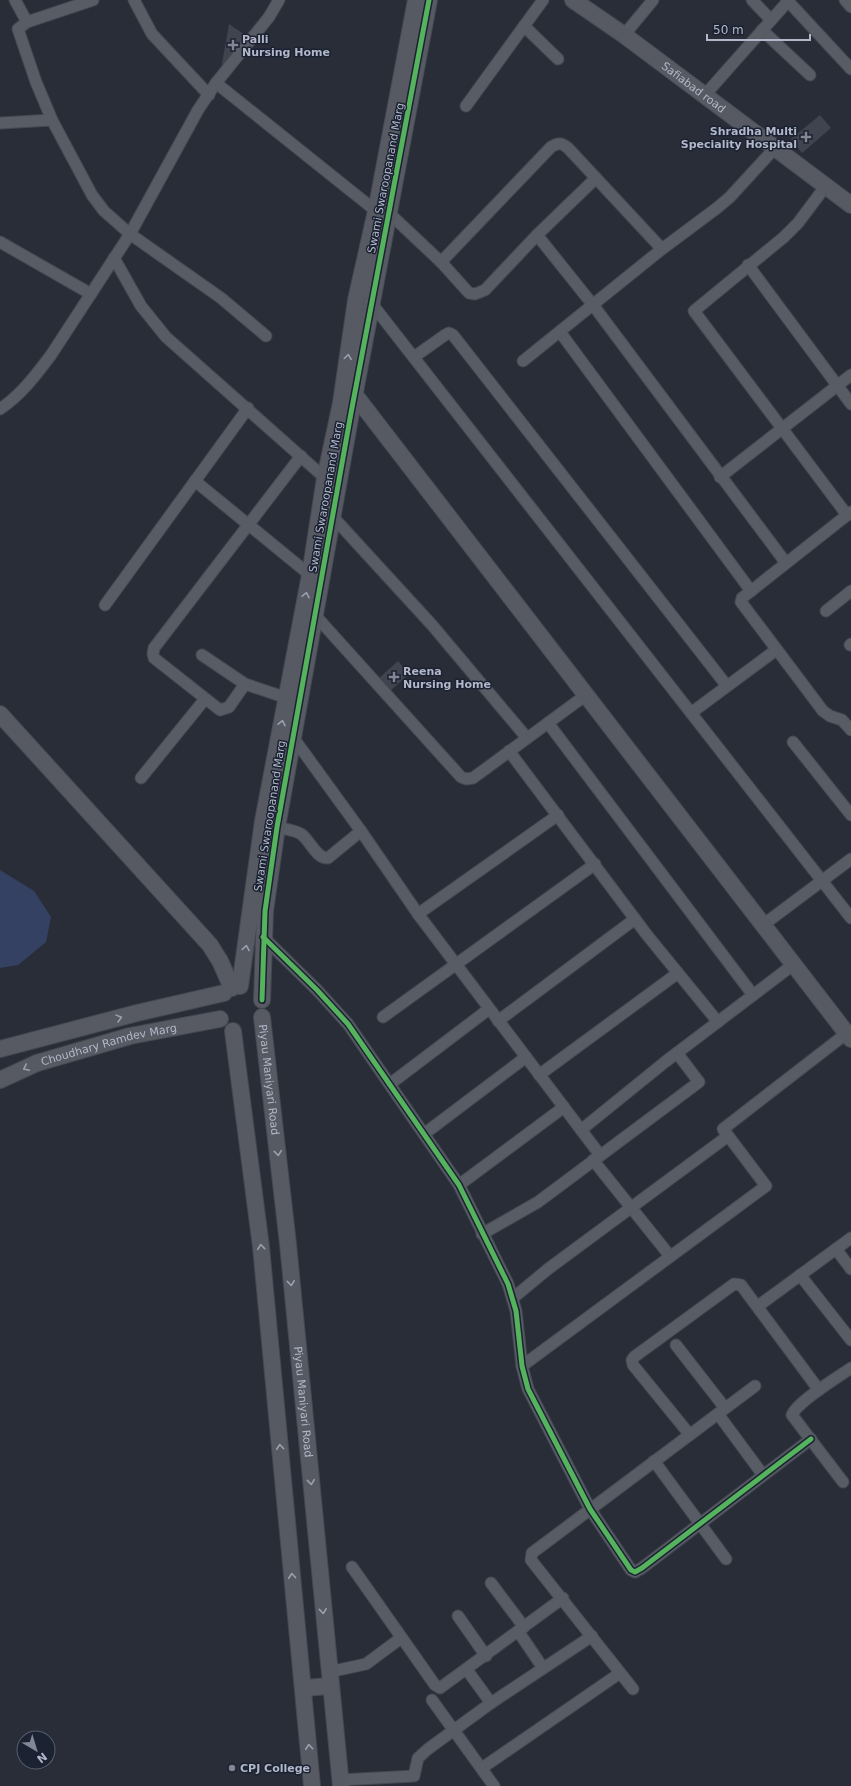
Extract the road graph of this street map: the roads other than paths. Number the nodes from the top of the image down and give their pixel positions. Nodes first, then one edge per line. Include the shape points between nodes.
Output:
1 (15, 0) edge
2 (93, 0) edge
3 (134, 0) edge
4 (279, 0) edge
5 (416, 0) edge
6 (429, 0) edge
7 (543, 0) edge
8 (573, 0) edge
9 (653, 0) edge
10 (752, 0) edge
11 (788, 0) edge
12 (846, 0) edge
13 (76, 2) edge
14 (851, 7) edge
15 (771, 20) junction
16 (26, 22) junction
17 (524, 26) junction
18 (762, 30) junction
19 (624, 35) junction
20 (558, 59) dead end
21 (851, 69) edge
22 (810, 75) dead end
23 (216, 83) junction
24 (209, 95) junction
25 (704, 96) junction
26 (466, 106) dead end
27 (52, 120) junction
28 (0, 123) edge
29 (774, 149) junction
30 (596, 178) junction
31 (825, 187) junction
32 (851, 205) edge
33 (383, 213) junction
34 (130, 234) junction
35 (537, 235) junction
36 (0, 242) edge
37 (662, 249) junction
38 (114, 258) junction
39 (441, 262) junction
40 (748, 265) junction
41 (91, 294) junction
42 (372, 304) junction
43 (593, 305) junction
44 (560, 332) junction
45 (266, 336) dead end
46 (414, 357) junction
47 (523, 361) dead end
48 (851, 375) edge
49 (345, 382) junction
50 (838, 386) junction
51 (355, 395) junction
52 (851, 404) edge
53 (248, 408) junction
54 (0, 409) edge
55 (782, 428) junction
56 (301, 456) junction
57 (720, 477) junction
58 (325, 478) junction
59 (195, 481) junction
60 (849, 513) edge
61 (333, 517) junction
62 (247, 525) junction
63 (786, 563) junction
64 (310, 576) junction
65 (750, 591) junction
66 (851, 591) edge
67 (105, 605) dead end
68 (826, 611) dead end
69 (314, 614) junction
70 (776, 650) junction
71 (202, 655) dead end
72 (245, 684) junction
73 (727, 686) junction
74 (586, 695) junction
75 (288, 698) junction
76 (205, 699) junction
77 (691, 713) junction
78 (0, 714) edge
79 (548, 723) junction
80 (851, 730) edge
81 (292, 736) junction
82 (527, 738) junction
83 (793, 742) dead end
84 (509, 751) junction
85 (142, 778) dead end
86 (558, 815) junction
87 (851, 815) edge
88 (277, 827) junction
89 (361, 831) junction
90 (851, 859) edge
91 (595, 864) junction
92 (822, 881) junction
93 (418, 914) junction
94 (851, 918) edge
95 (635, 919) junction
96 (763, 925) junction
97 (263, 937) junction
98 (456, 964) junction
99 (794, 964) junction
100 (678, 973) junction
101 (232, 989) junction
102 (753, 995) junction
103 (262, 1000) junction
104 (490, 1009) junction
105 (262, 1017) junction
106 (383, 1017) dead end
107 (220, 1019) junction
108 (498, 1021) junction
109 (718, 1022) junction
110 (233, 1030) junction
111 (849, 1036) edge
112 (0, 1049) edge
113 (677, 1053) junction
114 (526, 1057) junction
115 (539, 1075) junction
116 (0, 1080) edge
117 (390, 1084) junction
118 (564, 1107) junction
119 (581, 1130) junction
120 (424, 1134) junction
121 (728, 1136) junction
122 (597, 1157) junction
123 (458, 1185) junction
124 (631, 1208) junction
125 (482, 1234) junction
126 (851, 1238) edge
127 (836, 1249) junction
128 (670, 1256) junction
129 (851, 1269) edge
130 (800, 1275) junction
131 (513, 1298) junction
132 (758, 1306) junction
133 (851, 1340) edge
134 (676, 1345) dead end
135 (522, 1366) junction
136 (851, 1368) edge
137 (756, 1386) dead end
138 (819, 1390) junction
139 (721, 1411) junction
140 (690, 1434) junction
141 (811, 1439) junction
142 (654, 1461) junction
143 (763, 1475) junction
144 (843, 1482) dead end
145 (590, 1509) junction
146 (699, 1523) junction
147 (726, 1559) dead end
148 (352, 1568) dead end
149 (491, 1583) dead end
150 (563, 1598) junction
151 (458, 1616) dead end
152 (521, 1629) junction
153 (592, 1636) junction
154 (401, 1638) junction
155 (486, 1656) junction
156 (543, 1668) junction
157 (467, 1670) junction
158 (620, 1672) junction
159 (330, 1679) junction
160 (303, 1688) junction
161 (633, 1689) dead end
162 (432, 1700) dead end
163 (491, 1703) junction
164 (454, 1730) junction
165 (482, 1768) junction
166 (414, 1781) edge
167 (341, 1783) edge
168 (312, 1786) edge
169 (494, 1786) edge

1 - 16 street
2 - 13 street
3 - 24 street via 152,34
4 - 23 street via 269,17
5 - 33 street, Swami Swaroopanand Marg
6 - 33 street, Swami Swaroopanand Marg
7 - 17 street
8 - 19 street, Safiabad road
9 - 19 street
10 - 15 street
11 - 15 street
11 - 21 street
12 - 14 street
13 - 16 street
15 - 18 street
16 - 27 street via 18,29 18,33
17 - 20 street
17 - 26 street
18 - 22 street
18 - 25 street
19 - 25 street, Safiabad road
23 - 24 street
23 - 33 street
24 - 34 street via 198,110
25 - 29 street, Safiabad road
27 - 28 street
27 - 34 street via 92,195 104,211
29 - 31 street, Safiabad road
29 - 37 street via 730,197
30 - 35 street
30 - 37 street
30 - 39 street via 563,144 554,145
31 - 32 street, Safiabad road
31 - 40 street via 798,223
33 - 39 street
33 - 42 street, Swami Swaroopanand Marg
49 -> 33 street, Swami Swaroopanand Marg via 356,300
34 - 38 street
34 - 45 street via 221,298
35 - 39 street via 485,290 475,294 469,293
35 - 43 street
36 - 41 street
37 - 43 street
38 - 41 street
38 - 53 street via 141,306 157,327
40 - 50 street
40 - 55 street via 694,311
41 - 54 street via 38,373 20,393
42 - 46 street
42 - 51 street, Swami Swaroopanand Marg
43 - 44 street
43 - 57 street
44 - 47 street
44 - 65 street
46 - 73 street via 445,335 453,334
46 - 77 street
48 - 50 street
49 - 51 street
49 - 58 street, Swami Swaroopanand Marg
50 - 52 street
50 - 55 street
51 - 61 street, Swami Swaroopanand Marg
51 - 74 street
53 - 56 street
53 - 59 street
55 - 57 street
55 - 60 street
56 - 58 street
56 - 62 street
57 - 63 street
58 - 64 street, Swami Swaroopanand Marg
59 - 62 street
59 - 67 street
60 - 63 street
61 - 69 street, Swami Swaroopanand Marg
61 - 82 street via 432,625
62 - 64 street
62 - 76 street via 154,648 154,658
63 - 65 street
75 -> 64 street, Swami Swaroopanand Marg
65 - 70 street via 741,602
66 - 68 street
69 - 81 street, Swami Swaroopanand Marg
69 - 84 street via 461,777 473,778
70 - 73 street
70 - 80 street via 823,711 842,720
71 - 72 street
72 - 75 street
72 - 76 street via 225,710 220,710
73 - 77 street
74 - 79 street
74 - 96 street
101 -> 75 street, Swami Swaroopanand Marg
76 - 85 street
77 - 92 street
78 - 101 street via 210,945
79 - 82 street
79 - 102 street
81 - 88 street, Swami Swaroopanand Marg
81 - 89 street
82 - 84 street
83 - 87 street
84 - 86 street
86 - 91 street
86 - 93 street
88 - 89 street via 299,833 325,859
88 - 97 street, Swami Swaroopanand Marg
89 - 93 street
90 - 92 street
91 - 95 street
91 - 98 street
92 - 94 street
92 - 96 street
93 - 98 street
95 - 100 street
95 - 108 street
96 - 99 street
97 - 103 street, Swami Swaroopanand Marg
97 - 117 street via 335,1008
98 - 104 street
98 - 106 street
99 - 102 street
99 - 111 street
100 - 109 street
100 - 115 street
101 - 103 street via 249,988 257,992
101 - 107 street via 220,1001
112 -> 101 street, Choudhary Ramdev Marg
102 - 109 street
103 - 105 street
104 - 108 street
104 - 117 street
105 - 110 street via 258,1025 250,1030
105 -> 159 street, Piyau Maniyari Road via 288,1244
107 - 110 street via 225,1026
107 -> 116 street, Choudhary Ramdev Marg via 108,1042 37,1063
108 - 114 street
109 - 113 street
160 -> 110 street via 261,1247
111 - 121 street via 723,1129
113 - 119 street
113 - 122 street via 699,1082
114 - 115 street
114 - 120 street
115 - 118 street
117 - 120 street
118 - 119 street
118 - 123 street
119 - 122 street
120 - 123 street
121 - 124 street
121 - 128 street via 766,1186
122 - 124 street
122 - 125 street via 538,1202
123 - 125 street
124 - 128 street
124 - 131 street via 548,1268
125 - 131 street
126 - 127 street
127 - 129 street
127 - 130 street
128 - 135 street
130 - 132 street
130 - 133 street
131 - 135 street
132 - 138 street
132 - 140 street via 742,1285 734,1284 632,1360 633,1365
134 - 139 street
135 - 145 street via 528,1389
136 - 138 street
137 - 139 street
138 - 141 street via 792,1415
139 - 140 street
139 - 143 street
140 - 142 street
141 - 143 street
141 - 144 street
142 - 145 street
142 - 146 street
143 - 146 street
145 - 146 street via 631,1570 635,1572
145 - 150 street via 531,1556 531,1560
146 - 147 street
148 - 154 street
149 - 152 street
150 - 152 street
150 - 153 street
151 - 155 street
152 - 155 street
152 - 156 street
153 - 156 street
153 - 158 street
154 - 157 street via 437,1688 443,1687
154 - 159 street via 366,1664
155 - 157 street
156 - 163 street
157 - 163 street
158 - 161 street
158 - 165 street
159 - 160 street
159 - 167 street, Piyau Maniyari Road
168 -> 160 street
162 - 164 street
163 - 164 street
164 - 165 street
164 - 166 street via 418,1758
165 - 169 street
166 - 167 street

